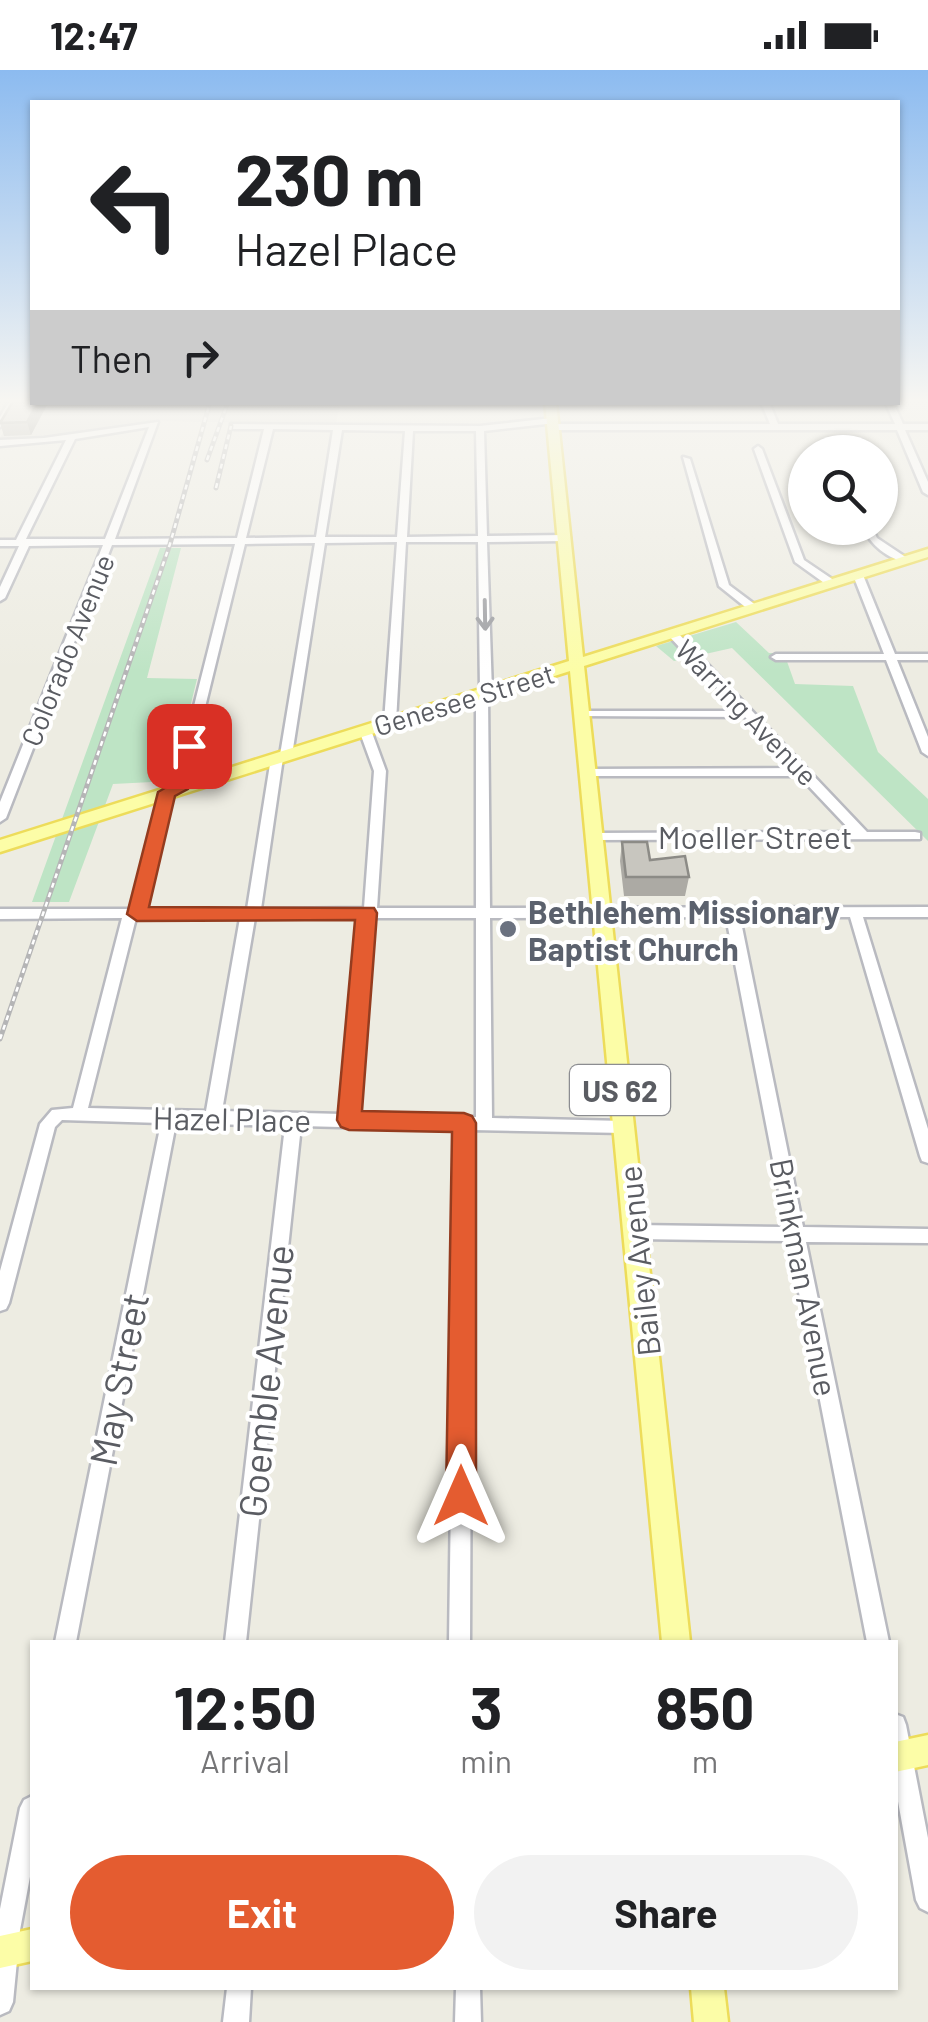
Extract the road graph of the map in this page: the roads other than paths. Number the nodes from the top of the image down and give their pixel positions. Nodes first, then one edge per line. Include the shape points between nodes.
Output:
1 (48, 489) edge
2 (130, 489) edge
3 (253, 489) edge
4 (328, 489) edge
5 (404, 489) edge
6 (482, 489) edge
7 (560, 489) edge
8 (695, 489) edge
9 (773, 489) edge
10 (320, 538) junction
11 (401, 538) junction
12 (483, 538) junction
13 (565, 538) junction
14 (240, 539) junction
15 (111, 540) junction
16 (23, 542) junction
17 (0, 543) edge
18 (882, 545) edge
19 (928, 552) edge
20 (904, 560) junction
21 (858, 575) junction
22 (831, 583) junction
23 (0, 598) edge
24 (753, 608) junction
25 (672, 634) junction
26 (888, 656) junction
27 (928, 656) edge
28 (776, 657) dead end
29 (578, 663) junction
30 (484, 693) junction
31 (583, 714) junction
32 (748, 714) junction
33 (390, 722) junction
34 (365, 730) junction
35 (928, 752) edge
36 (282, 756) junction
37 (589, 772) junction
38 (804, 772) junction
39 (173, 791) junction
40 (0, 818) edge
41 (863, 836) junction
42 (915, 836) dead end
43 (595, 837) junction
44 (0, 846) edge
45 (603, 912) junction
46 (732, 912) junction
47 (855, 912) junction
48 (928, 912) edge
49 (368, 913) junction
50 (484, 913) junction
51 (0, 914) edge
52 (134, 914) junction
53 (250, 914) junction
54 (79, 1114) junction
55 (170, 1116) junction
56 (213, 1118) junction
57 (294, 1119) junction
58 (349, 1120) junction
59 (464, 1123) junction
60 (484, 1124) junction
61 (624, 1126) junction
62 (928, 1156) edge
63 (635, 1232) junction
64 (797, 1234) junction
65 (928, 1236) edge
66 (0, 1303) edge
67 (66, 1640) edge
68 (235, 1640) edge
69 (460, 1640) edge
70 (676, 1640) edge
71 (878, 1640) edge
72 (908, 1754) edge
73 (30, 1823) edge
74 (928, 1900) edge
75 (13, 1950) edge
76 (239, 1990) edge
77 (468, 1990) edge
78 (708, 1990) edge
79 (0, 2002) edge
80 (236, 2022) edge
81 (468, 2022) edge
82 (712, 2022) edge

1 - 16 street
2 - 15 street, Colorado Avenue
3 - 14 street
4 - 10 street
5 - 11 street
6 - 12 street
7 - 13 main road, Bailey Avenue / US 62
8 - 24 street via 724,586
9 - 22 street via 800,562
10 - 11 street
10 - 14 street
10 - 36 street
11 - 12 street
11 - 33 street
12 - 13 street
12 -> 30 street
13 - 29 main road, Bailey Avenue / US 62
14 - 15 street
14 - 39 street
15 - 16 street
15 - 40 street, Colorado Avenue
16 - 17 street
16 - 23 street
18 - 20 street
19 - 20 main road, Genesee Street
20 - 21 main road, Genesee Street
21 - 22 main road, Genesee Street
21 - 26 street
22 - 24 main road, Genesee Street
24 - 25 main road, Genesee Street
25 - 29 main road, Genesee Street
25 - 32 street, Warring Avenue
26 - 27 street
26 - 28 street
26 - 35 street
29 - 30 main road, Genesee Street
29 - 31 main road, Bailey Avenue / US 62
30 - 33 main road, Genesee Street
30 - 50 street
31 - 32 street
31 - 37 main road, Bailey Avenue / US 62
32 - 38 street, Warring Avenue
33 - 34 main road, Genesee Street
34 - 36 main road, Genesee Street
34 - 49 street via 380,770
36 - 39 main road, Genesee Street
36 - 53 street
37 - 38 street
37 - 43 main road, Bailey Avenue / US 62
38 - 41 street, Warring Avenue
39 - 44 main road, Genesee Street
39 - 52 street
41 - 42 street, Moeller Street
41 - 43 street, Moeller Street
43 - 45 main road, Bailey Avenue / US 62
45 - 46 street
45 - 50 street
45 - 61 main road, Bailey Avenue / US 62
46 - 47 street
46 - 64 street, Brinkman Avenue
47 - 48 street
47 - 62 street
49 - 50 street
49 - 53 street
49 - 58 street
50 - 60 street
51 - 52 street
52 - 53 street
52 - 54 street
53 - 56 street
54 - 55 street, Hazel Place
54 - 66 street via 58,1114 48,1124
55 - 56 street, Hazel Place
55 - 67 street, May Street
56 - 57 street, Hazel Place
57 - 58 street, Hazel Place
57 - 68 street, Goemble Avenue
58 - 59 street, Hazel Place
59 - 60 street, Hazel Place
59 - 69 street
60 - 61 street, Hazel Place
61 - 63 main road, Bailey Avenue / US 62
63 - 64 street
63 - 70 main road, Bailey Avenue / US 62
64 - 65 street
64 - 71 street, Brinkman Avenue
72 - 74 street
73 - 75 street
75 - 79 street
76 - 80 street
77 - 81 street
78 - 82 main road

